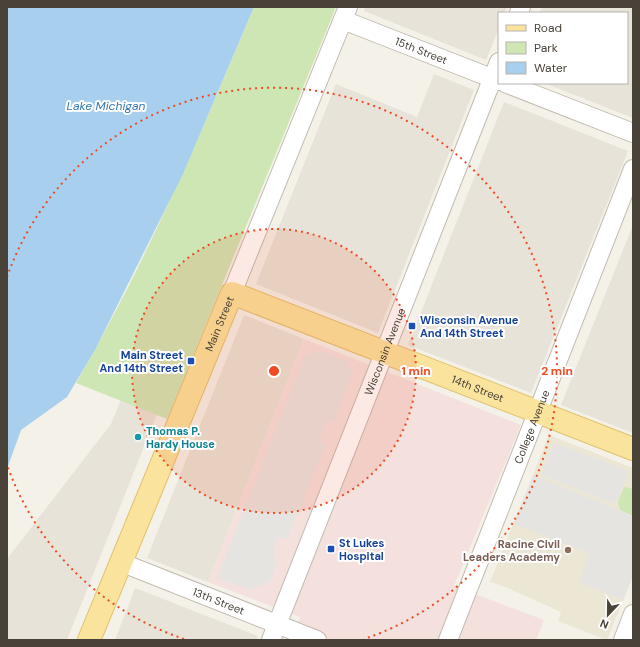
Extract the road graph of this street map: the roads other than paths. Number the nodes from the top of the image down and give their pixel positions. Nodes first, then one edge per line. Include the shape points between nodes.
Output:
1 (346, 14) edge
2 (498, 76) edge
3 (498, 78) edge
4 (518, 84) edge
5 (633, 133) edge
6 (633, 169) edge
7 (232, 293) junction
8 (385, 351) junction
9 (537, 411) junction
10 (633, 449) edge
11 (120, 562) junction
12 (633, 614) edge
13 (274, 632) edge
14 (89, 640) edge
15 (316, 640) edge
16 (448, 640) edge
17 (623, 640) edge

1 - 2 street, 15th Street
1 - 7 street, Main Street
3 - 8 street, Wisconsin Avenue
4 - 5 street, 15th Street
6 - 9 street, College Avenue
7 - 8 main road, 14th Street
7 - 11 main road, Main Street
8 - 9 main road, 14th Street
8 - 13 street, Wisconsin Avenue
9 - 10 main road, 14th Street
9 - 16 street, College Avenue
11 - 13 street, 13th Street
11 - 14 main road, Main Street
12 - 17 street
13 - 15 street, 13th Street

